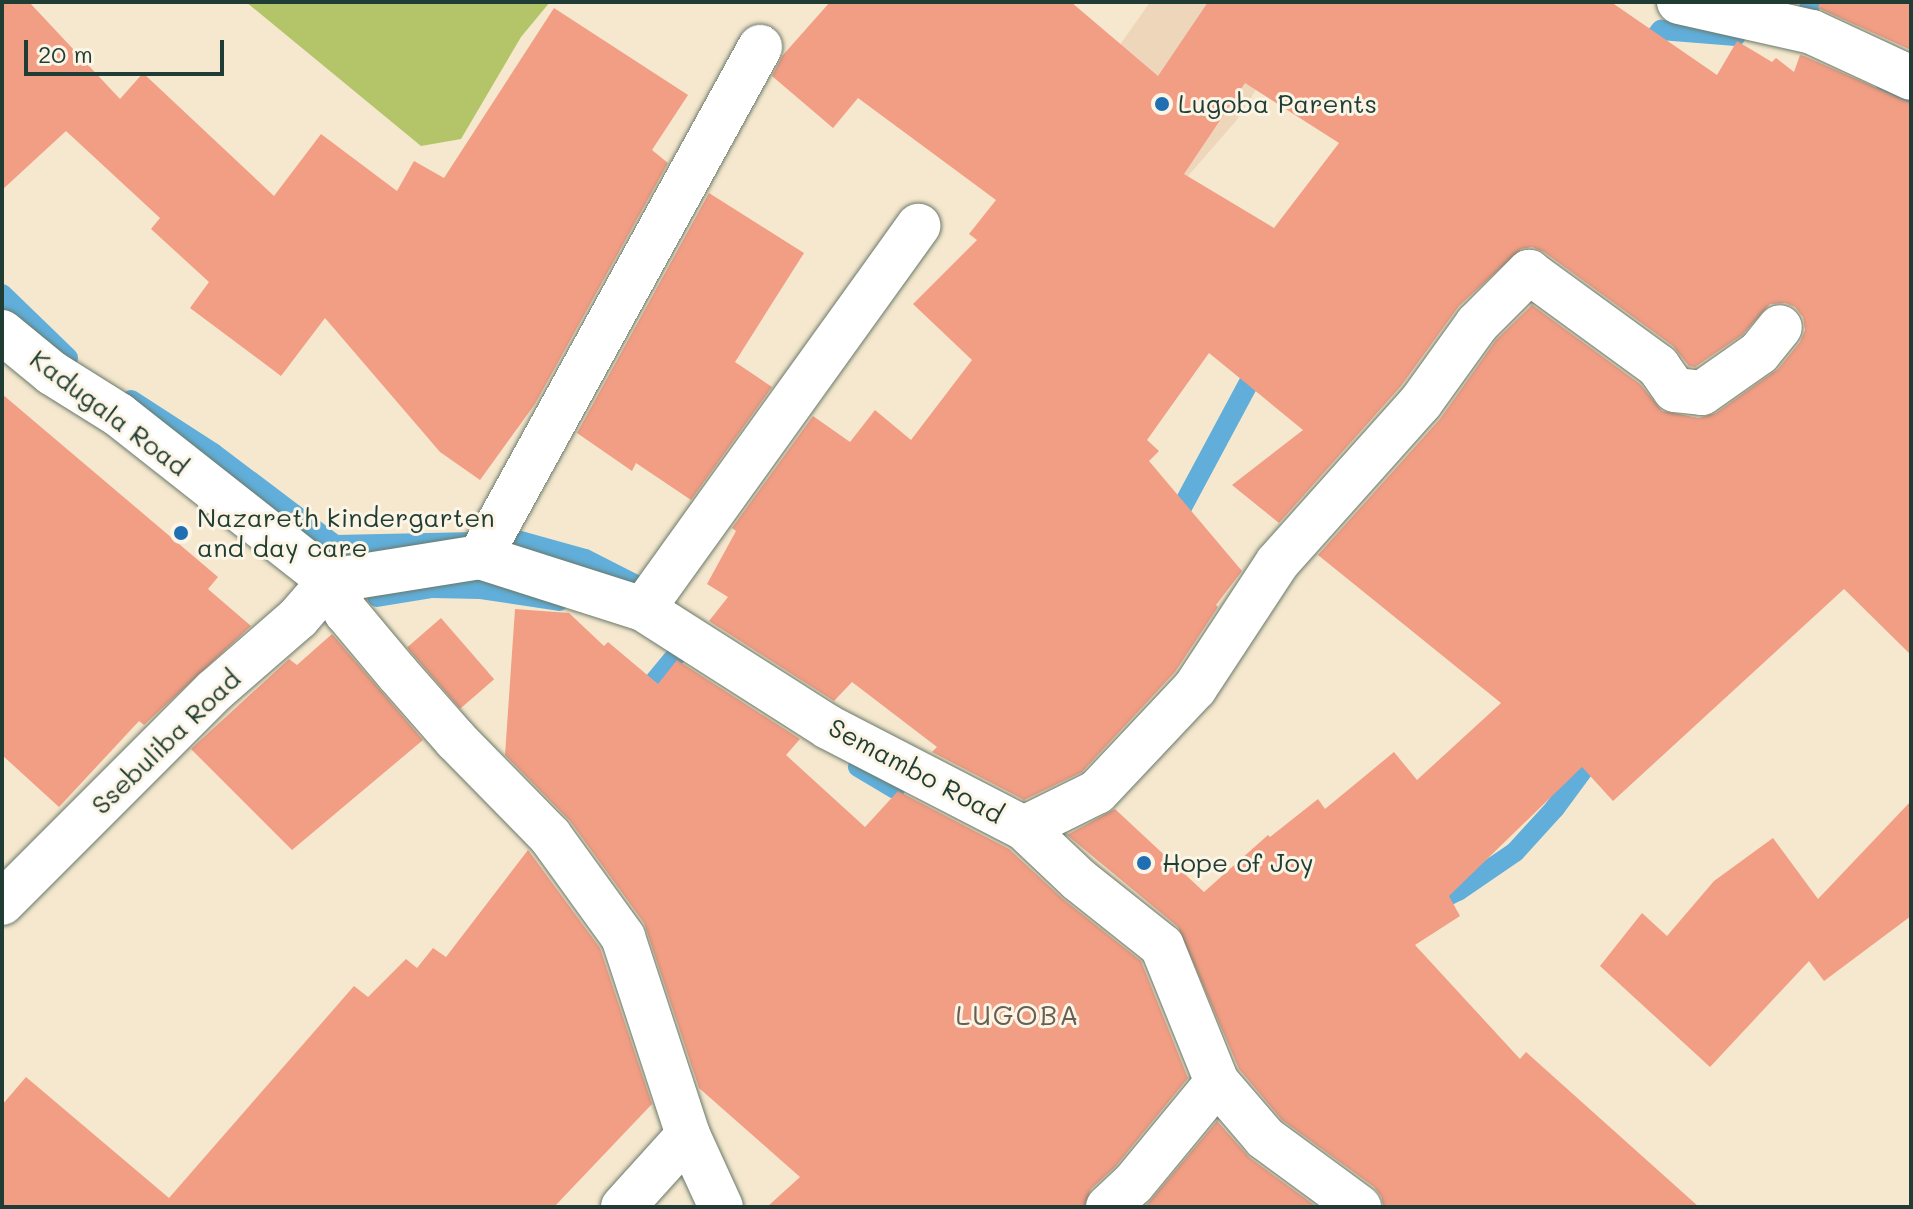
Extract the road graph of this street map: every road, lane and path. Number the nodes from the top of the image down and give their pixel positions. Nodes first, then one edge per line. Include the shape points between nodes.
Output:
1 (1679, 2) edge
2 (760, 47) dead end
3 (1911, 78) edge
4 (918, 226) dead end
5 (1780, 327) dead end
6 (2, 332) edge
7 (480, 557) junction
8 (330, 581) junction
9 (643, 609) junction
10 (1024, 828) junction
11 (2, 903) edge
12 (1217, 1082) junction
13 (688, 1135) junction
14 (623, 1207) edge
15 (721, 1207) edge
16 (1108, 1207) edge
17 (1359, 1207) edge

1 - 3 street via 1812,32
2 - 7 street
4 - 9 street
5 - 10 street via 1759,353 1702,393 1675,390 1658,366 1529,272 1477,324 1421,402 1277,563 1195,688 1097,792
6 - 8 street, Kadugala Road via 52,373 119,415
7 - 8 street, Semambo Road
7 - 9 street, Semambo Road
8 - 11 street, Ssebuliba Road
8 - 13 street via 346,612 398,674 550,836 623,937
9 - 10 street, Semambo Road via 828,727
10 - 12 street, Semambo Road via 1162,946
12 - 16 street
12 - 17 street, Semambo Road via 1265,1138
13 - 14 street
13 - 15 street

